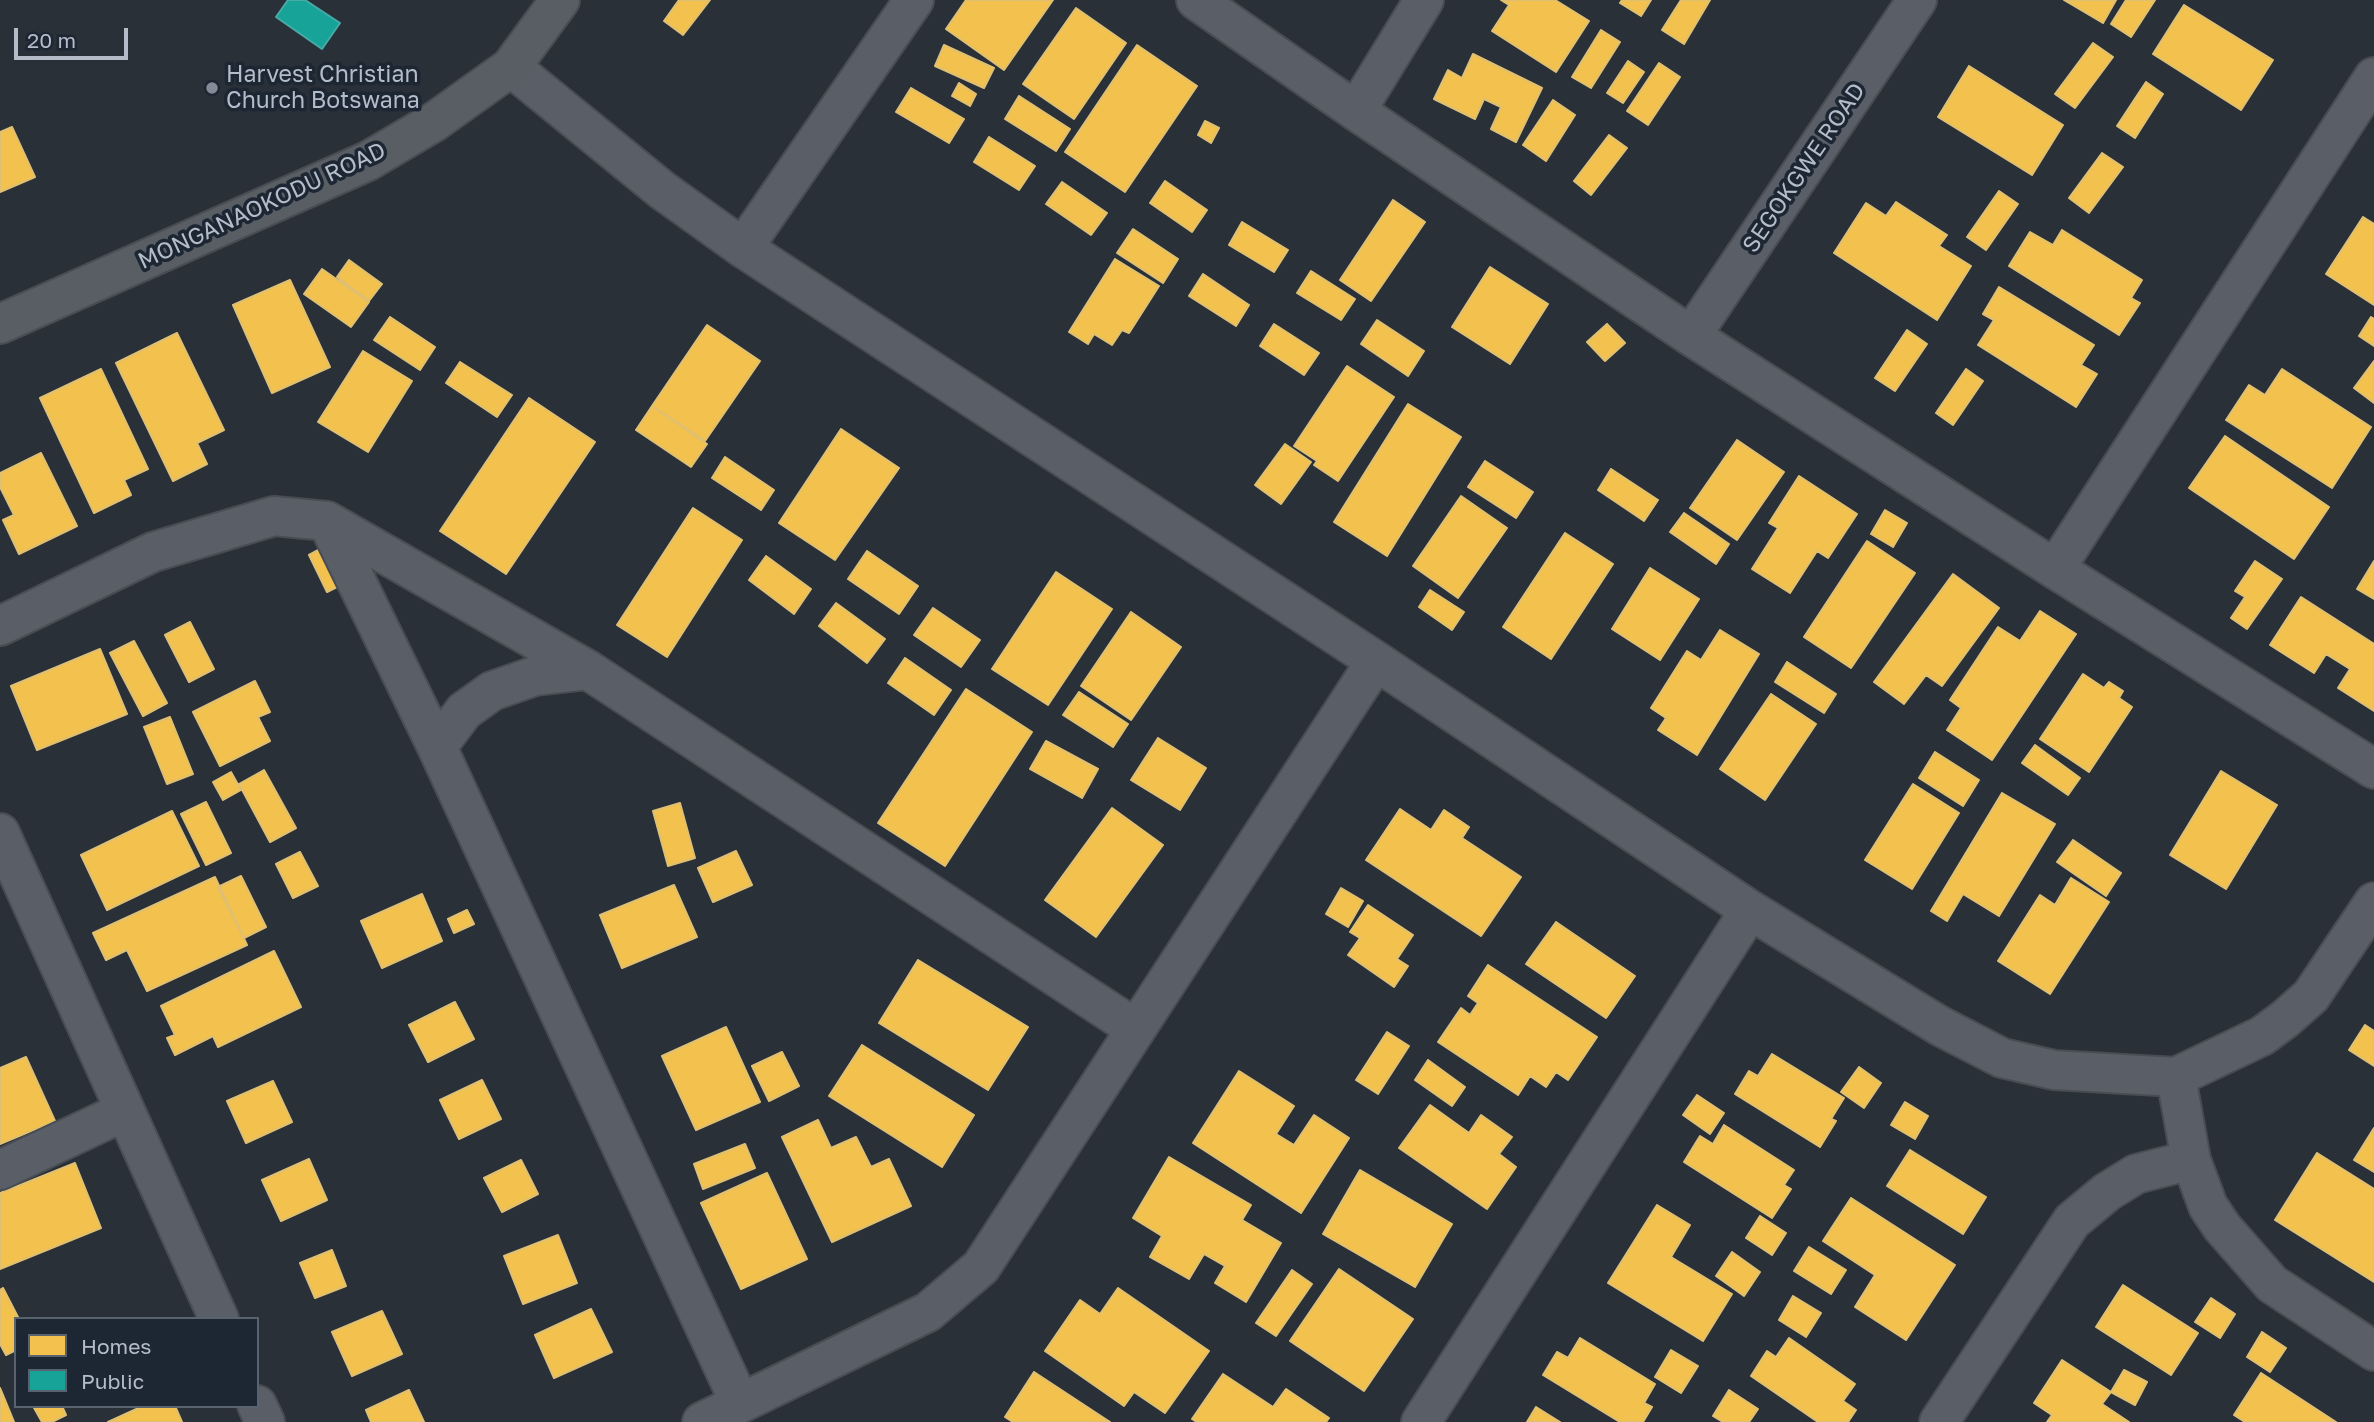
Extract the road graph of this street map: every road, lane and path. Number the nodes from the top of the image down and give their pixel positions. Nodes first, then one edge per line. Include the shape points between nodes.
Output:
1 (559, 0) edge
2 (914, 0) edge
3 (1196, 0) edge
4 (1424, 0) edge
5 (1917, 0) edge
6 (512, 66) junction
7 (2374, 77) edge
8 (1356, 111) junction
9 (743, 248) junction
10 (0, 324) edge
11 (1691, 336) junction
12 (327, 521) junction
13 (2055, 569) junction
14 (0, 626) edge
15 (1376, 661) junction
16 (588, 670) junction
17 (437, 747) junction
18 (2374, 769) edge
19 (0, 833) edge
20 (2374, 902) edge
21 (1750, 910) junction
22 (1136, 1029) junction
23 (2176, 1077) junction
24 (125, 1111) junction
25 (2191, 1160) junction
26 (0, 1170) edge
27 (218, 1317) edge
28 (2374, 1351) edge
29 (740, 1403) junction
30 (702, 1422) edge
31 (1421, 1422) edge
32 (1939, 1422) edge

1 - 6 street, MONGANAOKODU ROAD
2 - 9 street
3 - 8 street
4 - 8 street
5 - 11 street, SEGOKGWE ROAD
6 - 9 street via 662,190
6 - 10 street, MONGANAOKODU ROAD via 434,122 368,161
7 - 13 street
8 - 11 street
9 - 15 street
11 - 13 street
12 - 14 street via 274,516 153,552
12 - 16 street
12 - 17 street
13 - 18 street
15 - 21 street
15 - 22 street
16 - 17 street via 535,676 492,691 464,711
16 - 22 street
17 - 29 street
19 - 24 street
20 - 23 street via 2311,996 2285,1019 2262,1036
21 - 23 street via 1940,1026 2002,1058 2054,1070
21 - 31 street
22 - 29 street via 981,1268 928,1311
23 - 25 street
24 - 26 street
24 - 27 street
25 - 28 street via 2208,1206 2272,1284
25 - 32 street via 2136,1174 2072,1221
29 - 30 street

